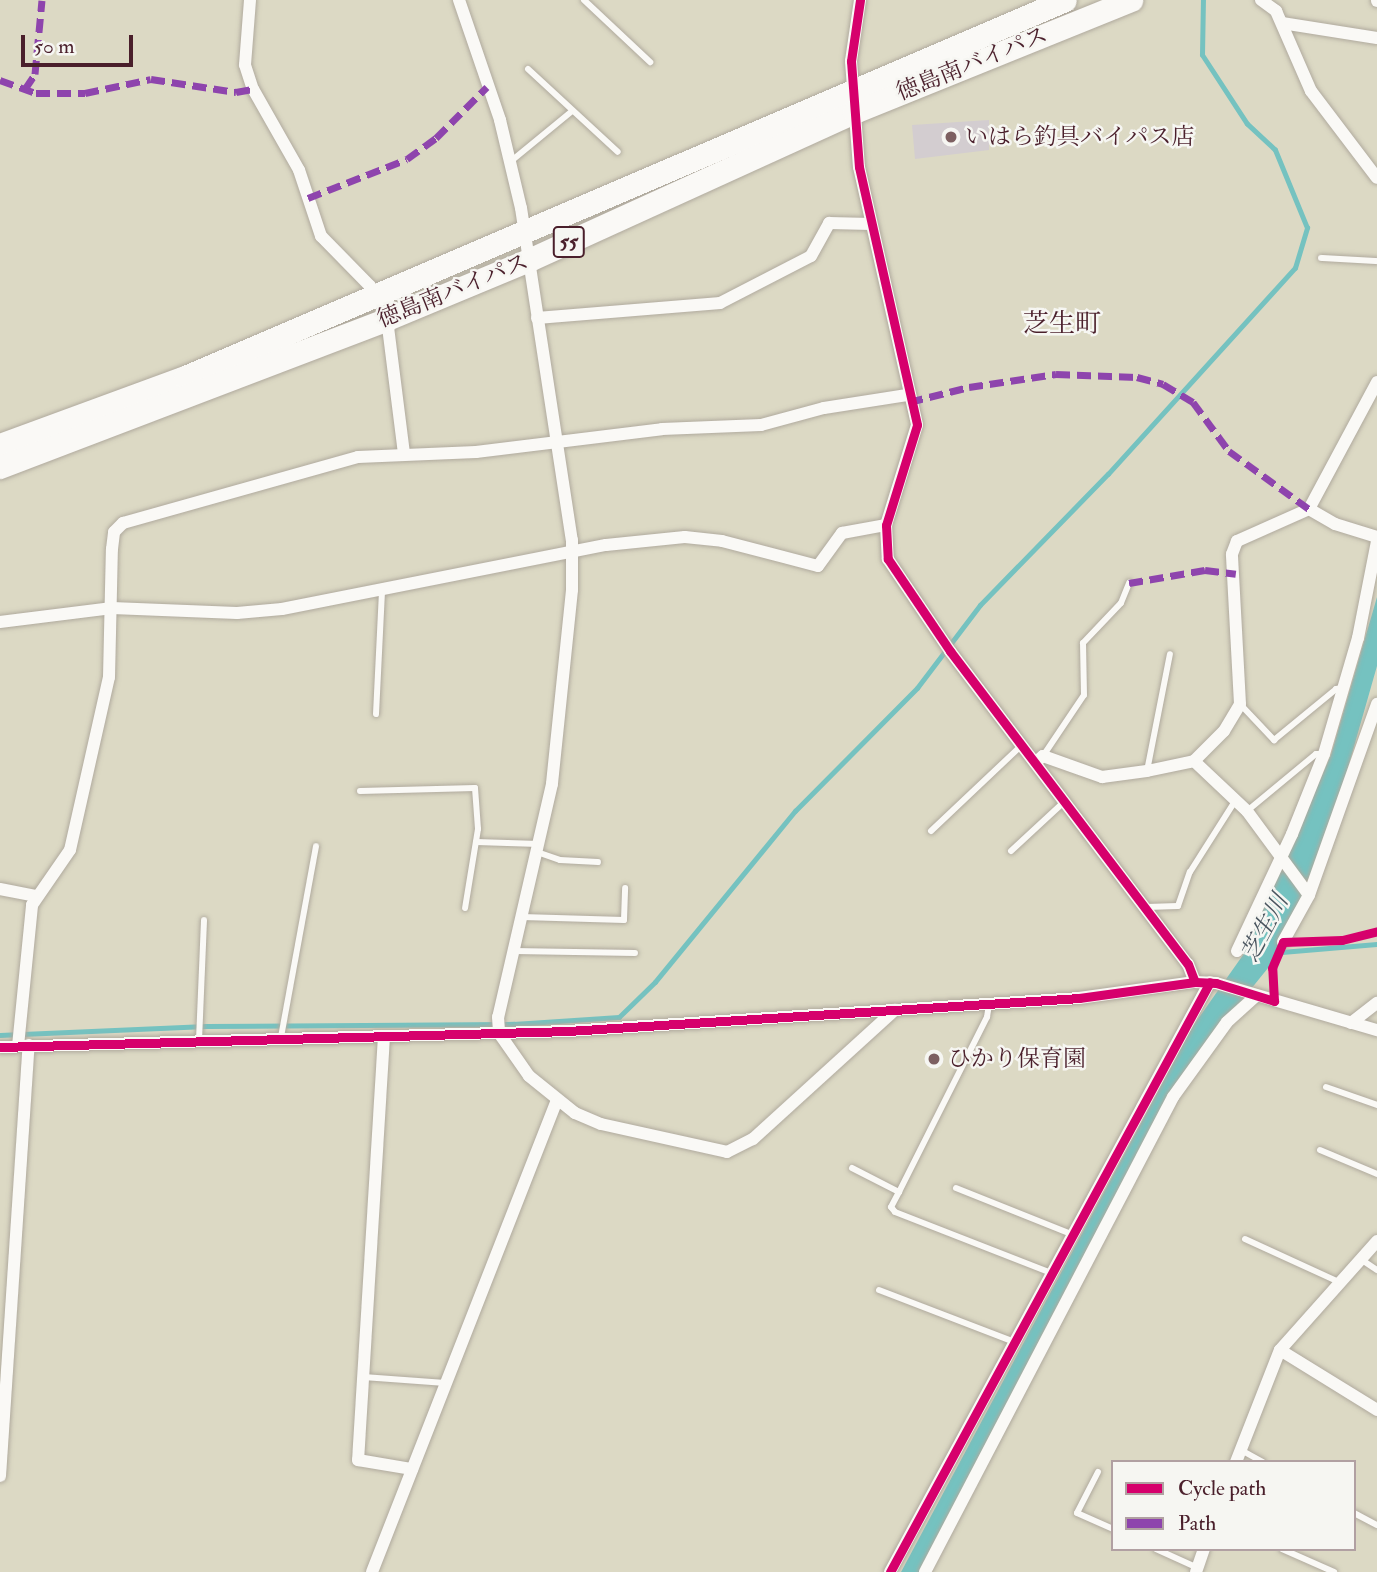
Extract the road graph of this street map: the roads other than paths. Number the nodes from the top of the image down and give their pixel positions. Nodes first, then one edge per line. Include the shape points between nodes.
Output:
1 (250, 0) edge
2 (458, 0) edge
3 (584, 0) edge
4 (860, 0) edge
5 (1065, 0) edge
6 (1131, 0) edge
7 (1261, 0) edge
8 (1282, 23) junction
9 (1377, 38) edge
10 (650, 62) dead end
11 (528, 69) dead end
12 (854, 102) junction
13 (572, 111) junction
14 (618, 152) dead end
15 (510, 162) junction
16 (1377, 178) edge
17 (871, 224) junction
18 (525, 233) junction
19 (1321, 258) dead end
20 (529, 260) junction
21 (1377, 261) edge
22 (375, 298) junction
23 (537, 318) junction
24 (387, 319) junction
25 (1377, 382) edge
26 (907, 395) junction
27 (555, 439) junction
28 (0, 444) edge
29 (404, 453) junction
30 (0, 467) edge
31 (1309, 509) junction
32 (886, 525) junction
33 (1377, 539) edge
34 (572, 555) junction
35 (1129, 583) dead end
36 (382, 592) junction
37 (112, 608) junction
38 (0, 622) edge
39 (1170, 653) dead end
40 (1343, 688) junction
41 (1240, 704) junction
42 (1377, 704) edge
43 (376, 714) dead end
44 (1021, 745) junction
45 (1324, 754) junction
46 (1040, 759) junction
47 (1194, 761) junction
48 (1147, 771) junction
49 (360, 791) dead end
50 (1236, 800) junction
51 (1065, 801) junction
52 (1247, 811) junction
53 (931, 831) dead end
54 (476, 842) junction
55 (316, 846) dead end
56 (538, 848) junction
57 (1011, 851) dead end
58 (1282, 861) junction
59 (598, 862) dead end
60 (625, 888) dead end
61 (0, 890) edge
62 (1307, 893) junction
63 (35, 896) junction
64 (1146, 907) junction
65 (465, 908) dead end
66 (522, 916) junction
67 (204, 920) dead end
68 (1283, 942) dead end
69 (514, 951) junction
70 (1237, 951) dead end
71 (635, 953) dead end
72 (1192, 973) junction
73 (1213, 983) junction
74 (1252, 995) junction
75 (1377, 1003) edge
76 (989, 1004) junction
77 (895, 1010) junction
78 (1351, 1023) junction
79 (498, 1026) junction
80 (1377, 1030) edge
81 (282, 1033) junction
82 (199, 1036) junction
83 (384, 1036) junction
84 (21, 1040) junction
85 (0, 1047) edge
86 (1326, 1087) dead end
87 (557, 1100) junction
88 (1377, 1105) edge
89 (1320, 1150) dead end
90 (852, 1168) dead end
91 (1377, 1174) edge
92 (956, 1188) dead end
93 (899, 1192) junction
94 (1070, 1234) junction
95 (1245, 1239) dead end
96 (1377, 1241) edge
97 (1360, 1258) junction
98 (1377, 1270) edge
99 (1049, 1272) junction
100 (1339, 1282) junction
101 (879, 1290) dead end
102 (1012, 1341) junction
103 (1280, 1350) junction
104 (363, 1377) junction
105 (446, 1383) junction
106 (1377, 1410) edge
107 (1239, 1456) edge
108 (412, 1469) junction
109 (1098, 1472) dead end
110 (0, 1476) edge
111 (1356, 1514) edge
112 (1377, 1525) edge
113 (1111, 1529) edge
114 (1160, 1551) edge
115 (1204, 1551) edge
116 (1287, 1551) edge
117 (1197, 1570) edge
118 (372, 1572) edge
119 (890, 1572) edge
120 (925, 1572) edge
121 (1334, 1572) edge

1 - 22 street via 245,65 253,89 299,170 321,236 370,286
2 - 15 street
3 - 10 lane
4 - 12 street via 851,61
5 - 12 highway, 徳島南バイパス / 55
6 - 12 highway, 徳島南バイパス / 55
7 - 8 street via 1276,11
8 - 9 street
8 - 16 street via 1311,91
11 - 13 lane
12 - 17 street
12 - 18 highway, 徳島南バイパス / 55
12 - 20 highway, 徳島南バイパス / 55
13 - 14 lane
13 - 15 lane
15 - 18 street
17 - 23 street via 829,223 811,256 720,303
17 - 26 street
18 - 20 street
18 - 22 highway, 徳島南バイパス / 55
19 - 21 lane
20 - 23 street
20 - 24 highway, 徳島南バイパス / 55
22 - 28 highway, 徳島南バイパス / 55 via 185,377
23 - 27 street
24 - 29 street
24 - 30 highway, 徳島南バイパス / 55
25 - 31 street
26 - 27 street via 824,408 761,425
26 - 32 street via 915,433
27 - 29 street via 476,452
27 - 34 street
29 - 37 street via 358,457 123,523 114,532
31 - 33 street
31 - 41 street via 1237,541 1232,554
32 - 34 street via 842,533 818,566 722,541 685,537 606,545
32 - 44 street via 888,559
33 - 40 street
34 - 36 street
34 - 56 street via 552,784
35 - 46 lane via 1121,603 1083,643 1084,695
36 - 37 street via 237,613
36 - 43 lane
37 - 38 street
37 - 63 street via 109,677 70,850
39 - 48 lane
40 - 41 lane via 1274,740
40 - 45 street
41 - 47 street via 1224,731
42 - 62 street
44 - 46 street
44 - 53 lane
45 - 52 lane via 1316,754
45 - 58 street
46 - 48 street via 1102,778
46 - 51 street
47 - 48 street
47 - 50 street
49 - 54 lane via 475,788
50 - 52 street
50 - 64 lane via 1190,872 1178,906
51 - 57 lane
51 - 64 street
52 - 58 street
54 - 56 lane
54 - 65 lane
55 - 81 lane
56 - 59 lane via 560,860
56 - 66 street
58 - 62 street
58 - 70 street
60 - 66 lane via 624,920
61 - 63 street
62 - 68 street
63 - 84 street
64 - 72 street
66 - 69 street
67 - 82 lane
69 - 71 lane
69 - 79 street
72 - 73 street
72 - 76 street via 1079,998
73 - 74 street
73 - 94 street
74 - 78 street
74 - 120 street via 1173,1097
75 - 78 street
76 - 77 street
76 - 93 lane via 987,1017
77 - 79 street
77 - 87 street via 753,1139 727,1152 601,1124
78 - 80 street
79 - 83 street
79 - 87 street via 516,1061
81 - 82 street
81 - 83 street
82 - 84 street
83 - 104 street
84 - 85 street
84 - 110 street
86 - 88 lane
87 - 105 street
89 - 91 lane
90 - 93 lane
92 - 94 lane
93 - 99 lane via 891,1207 895,1212
94 - 99 street
95 - 100 lane
96 - 97 street
97 - 98 lane
97 - 100 street
99 - 102 street
100 - 103 street
101 - 102 lane
102 - 119 street
103 - 106 street
103 - 107 street
104 - 105 lane
104 - 108 street via 358,1460
105 - 108 street
108 - 118 street
109 - 113 lane via 1077,1513
111 - 112 lane
114 - 117 lane
115 - 117 street
116 - 121 lane

